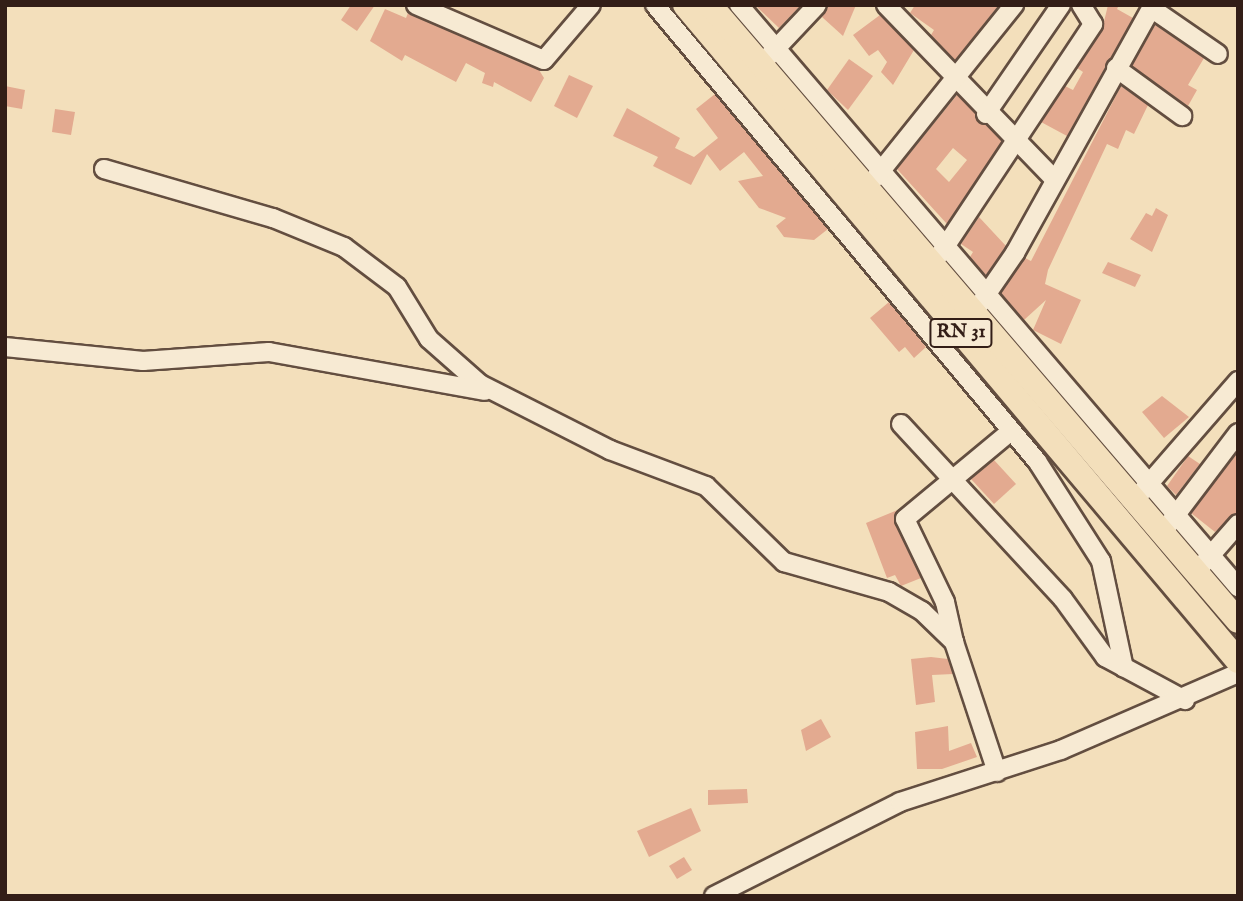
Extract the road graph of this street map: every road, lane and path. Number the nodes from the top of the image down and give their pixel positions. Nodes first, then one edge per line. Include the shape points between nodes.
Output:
1 (416, 5) edge
2 (591, 5) edge
3 (655, 5) edge
4 (685, 5) edge
5 (710, 5) edge
6 (738, 5) edge
7 (817, 5) edge
8 (1014, 5) edge
9 (1061, 5) edge
10 (1081, 5) edge
11 (1152, 6) edge
12 (895, 9) edge
13 (1218, 54) dead end
14 (768, 57) junction
15 (1116, 68) junction
16 (957, 82) junction
17 (986, 114) junction
18 (1182, 116) dead end
19 (1017, 144) junction
20 (104, 169) dead end
21 (874, 178) junction
22 (1054, 179) junction
23 (940, 255) junction
24 (980, 304) junction
25 (5, 347) edge
26 (1238, 380) edge
27 (496, 393) junction
28 (901, 424) dead end
29 (1011, 430) junction
30 (1238, 433) edge
31 (951, 482) junction
32 (1140, 493) junction
33 (1168, 524) junction
34 (1238, 524) edge
35 (1203, 564) junction
36 (1238, 587) edge
37 (1238, 621) edge
38 (954, 642) junction
39 (1238, 661) edge
40 (1124, 668) junction
41 (1238, 673) edge
42 (1185, 700) junction
43 (997, 772) junction
44 (714, 896) edge

1 - 2 street via 544,60
3 - 29 street
4 - 39 highway, RN 31
5 - 14 highway, RN 31
6 - 14 street
7 - 14 street
8 - 16 street
9 - 17 street
10 - 19 street via 1093,23
11 - 13 street
11 - 15 street
12 - 16 street
14 - 21 highway, RN 31
15 - 18 street
15 - 22 street
16 - 17 street
16 - 21 street
17 - 19 street
19 - 22 street
19 - 23 street
20 - 27 street via 286,222 344,247 397,287 429,339
21 - 23 highway, RN 31
22 - 24 street
23 - 24 highway, RN 31
24 - 32 highway, RN 31
25 - 27 street via 143,361 269,352
26 - 32 street
27 - 38 street via 610,450 706,486 785,562 890,592 922,611
28 - 31 street
29 - 31 street
29 - 40 street via 1072,511 1101,561
30 - 33 street
31 - 38 street via 904,522 945,602
31 - 40 street via 1063,598 1105,657
32 - 33 highway, RN 31
33 - 35 highway, RN 31
34 - 35 street
35 - 36 street
35 - 37 highway, RN 31
38 - 43 street
40 - 42 street
41 - 42 street
42 - 43 street
43 - 44 street via 900,802

